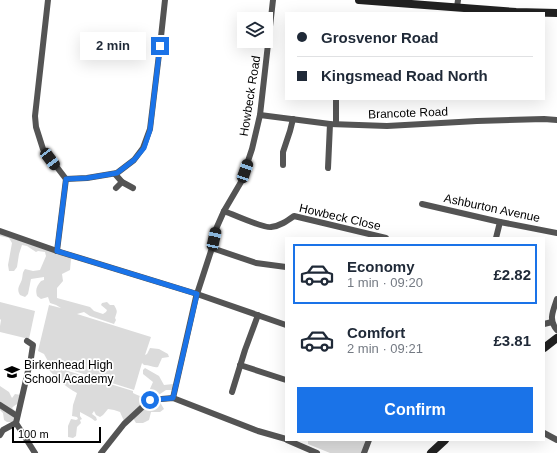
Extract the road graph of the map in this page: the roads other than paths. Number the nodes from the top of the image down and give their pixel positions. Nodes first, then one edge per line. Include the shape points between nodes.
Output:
1 (48, 0) edge
2 (165, 0) edge
3 (273, 0) edge
4 (359, 0) edge
5 (457, 4) edge
6 (516, 12) edge
7 (545, 13) edge
8 (557, 13) edge
9 (336, 100) edge
10 (260, 115) junction
11 (293, 119) junction
12 (557, 120) edge
13 (333, 124) junction
14 (283, 165) dead end
15 (328, 168) dead end
16 (115, 174) junction
17 (66, 179) junction
18 (122, 182) junction
19 (116, 188) dead end
20 (133, 188) dead end
21 (422, 204) dead end
22 (224, 211) junction
23 (500, 222) junction
24 (0, 231) edge
25 (557, 233) edge
26 (382, 237) edge
27 (496, 237) edge
28 (212, 248) junction
29 (57, 251) junction
30 (285, 267) edge
31 (197, 294) junction
32 (557, 300) edge
33 (258, 315) junction
34 (552, 322) junction
35 (545, 324) edge
36 (285, 325) edge
37 (557, 330) edge
38 (557, 338) edge
39 (27, 341) dead end
40 (545, 347) edge
41 (240, 365) junction
42 (285, 380) edge
43 (232, 392) dead end
44 (173, 398) junction
45 (0, 405) edge
46 (18, 416) junction
47 (16, 423) junction
48 (545, 434) edge
49 (0, 435) edge
50 (285, 439) edge
51 (557, 440) edge
52 (290, 441) edge
53 (369, 441) edge
54 (444, 441) edge
55 (35, 453) edge
56 (101, 453) edge
57 (317, 453) edge
58 (364, 453) edge
59 (430, 453) edge

1 - 17 street via 35,116 36,127 42,149
2 - 16 street via 150,130 144,148 134,160
3 - 10 street, Howbeck Road
4 - 5 main road
5 - 6 main road
7 - 8 main road
9 - 13 street
10 - 11 street, Brancote Road
10 - 22 street, Howbeck Road via 241,182
11 - 13 street, Brancote Road
11 - 14 street
12 - 13 street, Brancote Road via 387,126
13 - 15 street
16 - 17 street
16 - 18 street
17 - 29 street
18 - 19 street
18 - 20 street
21 - 23 street, Ashburton Avenue
22 - 26 street, Howbeck Close via 270,228 294,216
22 - 28 street, Howbeck Road via 216,229
23 - 25 street, Ashburton Avenue
23 - 27 street
24 - 29 street
28 - 30 street via 256,263
28 - 31 street, Howbeck Road
29 - 31 street
31 - 33 street
31 - 44 street, Howbeck Road
32 - 34 street via 551,314
33 - 36 street
33 - 41 street
34 - 35 street
34 - 37 street
38 - 40 main road
39 - 46 street via 33,345
41 - 42 street
41 - 43 street
44 - 50 street
44 - 56 street via 150,400 124,424
45 - 46 street
46 - 47 street
47 - 49 street
47 - 55 street
48 - 51 street
52 - 57 street
53 - 58 street
54 - 59 main road

